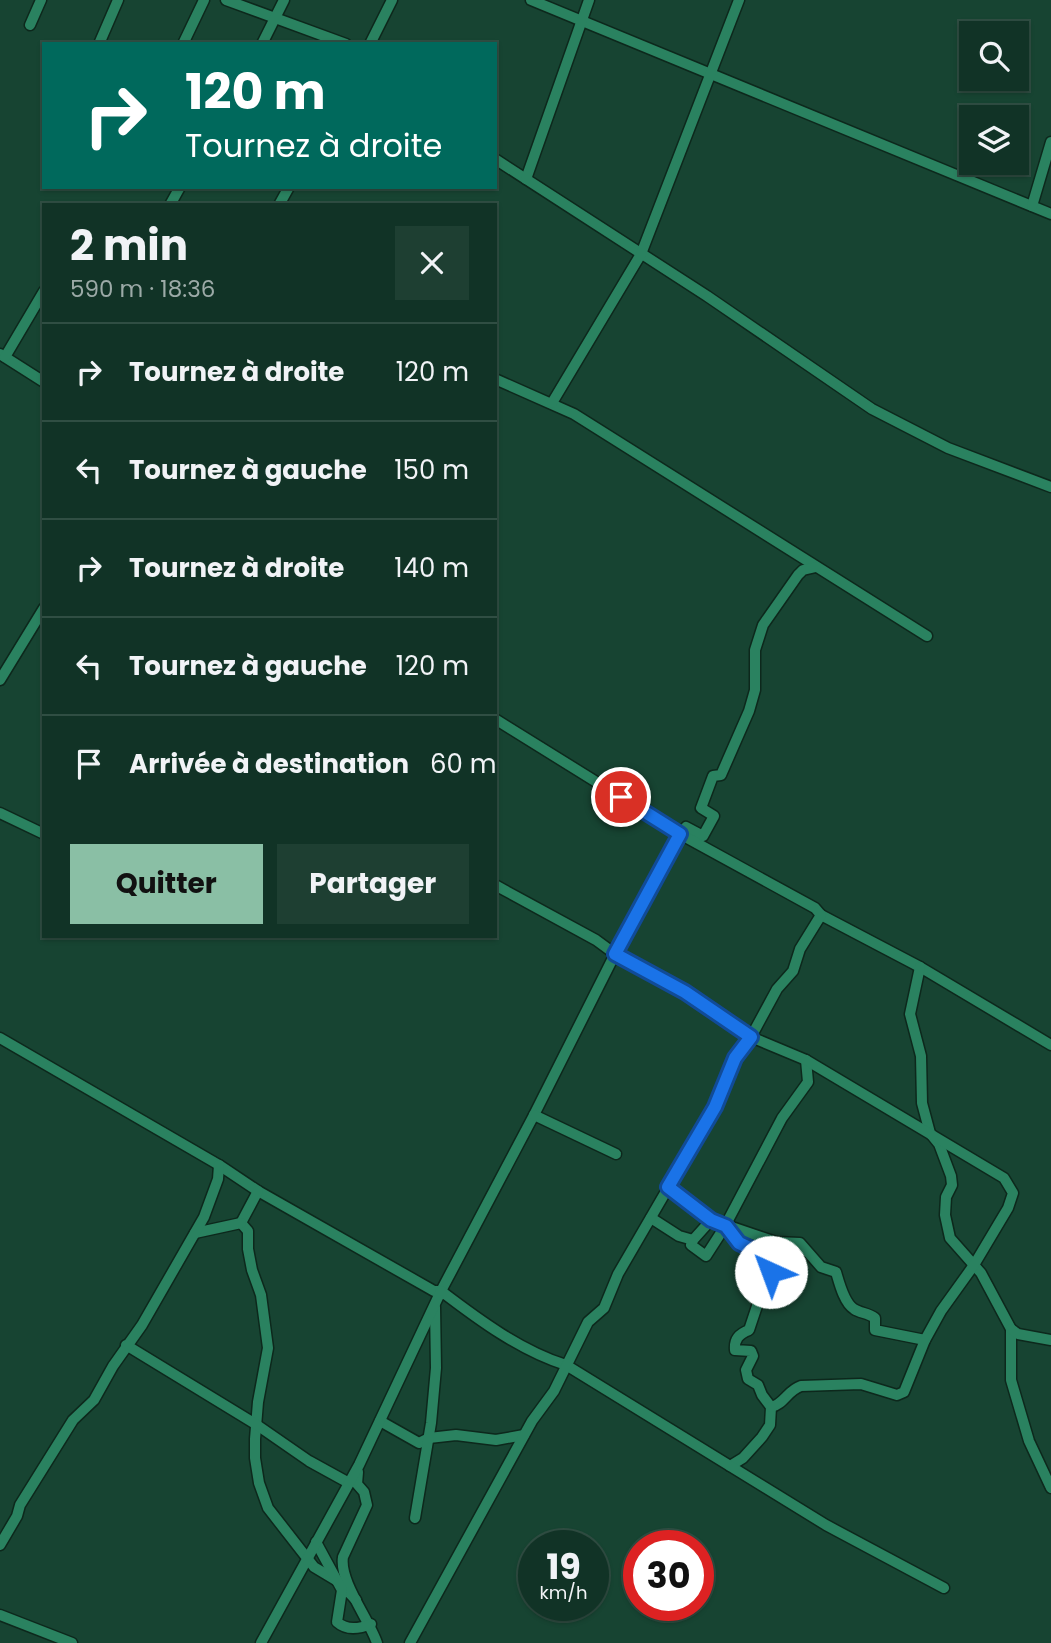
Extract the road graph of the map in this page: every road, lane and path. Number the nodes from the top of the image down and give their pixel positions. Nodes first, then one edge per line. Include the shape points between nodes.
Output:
1 (41, 0) edge
2 (118, 0) edge
3 (204, 0) edge
4 (226, 0) edge
5 (284, 0) edge
6 (392, 0) edge
7 (531, 0) edge
8 (589, 0) edge
9 (739, 0) edge
10 (277, 18) junction
11 (582, 22) junction
12 (30, 25) dead end
13 (100, 42) edge
14 (184, 42) edge
15 (263, 42) edge
16 (341, 42) edge
17 (371, 42) edge
18 (712, 76) junction
19 (1051, 142) edge
20 (497, 160) edge
21 (526, 178) junction
22 (1032, 206) junction
23 (1051, 214) edge
24 (641, 254) junction
25 (42, 293) edge
26 (2, 355) edge
27 (497, 380) edge
28 (42, 381) edge
29 (552, 403) junction
30 (1051, 486) edge
31 (816, 567) junction
32 (42, 615) edge
33 (927, 636) dead end
34 (1, 677) edge
35 (497, 720) edge
36 (0, 813) edge
37 (42, 833) edge
38 (680, 834) junction
39 (497, 886) edge
40 (821, 915) junction
41 (615, 954) junction
42 (920, 967) junction
43 (751, 1037) junction
44 (0, 1038) edge
45 (1051, 1045) edge
46 (806, 1060) junction
47 (534, 1115) junction
48 (930, 1133) junction
49 (616, 1154) dead end
50 (219, 1165) junction
51 (668, 1187) junction
52 (258, 1191) junction
53 (650, 1218) junction
54 (711, 1220) junction
55 (241, 1223) junction
56 (726, 1226) junction
57 (195, 1233) junction
58 (693, 1240) junction
59 (974, 1265) junction
60 (441, 1292) junction
61 (435, 1303) junction
62 (1011, 1329) junction
63 (925, 1340) junction
64 (1051, 1340) edge
65 (126, 1345) junction
66 (566, 1365) junction
67 (771, 1407) junction
68 (380, 1421) junction
69 (257, 1425) junction
70 (524, 1435) junction
71 (429, 1438) junction
72 (359, 1465) junction
73 (730, 1466) junction
74 (349, 1483) junction
75 (1051, 1488) edge
76 (415, 1518) dead end
77 (316, 1542) junction
78 (0, 1545) edge
79 (308, 1557) junction
80 (339, 1582) junction
81 (944, 1588) dead end
82 (356, 1600) junction
83 (0, 1615) edge
84 (371, 1625) junction
85 (72, 1643) edge
86 (261, 1643) edge
87 (377, 1643) edge
88 (410, 1643) edge

1 - 12 street
2 - 13 street
3 - 14 street
4 - 10 street
5 - 10 street
6 - 17 street
7 - 11 street
8 - 11 street
9 - 18 street
10 - 15 street
10 - 16 street
11 - 18 street
11 - 21 street
18 - 22 street
18 - 24 street
19 - 22 street
20 - 21 street
21 - 24 street
22 - 23 street
24 - 29 street
24 - 30 street via 872,409 948,448
25 - 26 street
26 - 28 street
27 - 29 street
29 - 31 street
31 - 33 street
31 - 38 street via 803,570 792,581 757,639 755,690 749,711 721,775 713,776 702,800 701,808 714,816 703,836 686,827
32 - 34 street
35 - 38 street
36 - 37 street
38 - 40 street
38 - 41 street
39 - 41 street
40 - 42 street
40 - 43 street via 800,949 793,971 777,989
41 - 43 street via 685,992
41 - 47 street
42 - 45 street
42 - 48 street via 910,1014 921,1056 922,1102
43 - 46 street
43 - 51 street via 735,1058 715,1107
44 - 50 street
46 - 48 street
46 - 56 street via 808,1082 782,1118
47 - 49 street
47 - 60 street
48 - 59 street via 951,1176 945,1215 950,1238
48 - 59 street via 1004,1178 1013,1193
50 - 52 street
50 - 57 street via 214,1191
51 - 53 street
51 - 54 street
52 - 55 street
52 - 60 street
53 - 58 street
53 - 66 street via 604,1308 588,1322
54 - 56 street
54 - 58 street
55 - 57 street
55 - 69 street via 248,1231 252,1270 267,1326
56 - 58 street via 706,1256 691,1245
56 - 63 street via 776,1242 800,1243 821,1267 836,1272 848,1303 875,1318 875,1330
56 - 67 street via 739,1243 768,1261 771,1272 749,1330 734,1342 735,1350 751,1350 748,1379 758,1385
57 - 65 street
59 - 62 street
59 - 63 street
60 - 61 street
60 - 66 street via 546,1359
61 - 68 street
61 - 71 street via 436,1368
62 - 64 street
62 - 75 street via 1011,1380 1029,1441
63 - 67 street via 904,1392 897,1395 861,1384 800,1386
65 - 69 street
65 - 78 street via 94,1400 73,1420
66 - 70 street
66 - 73 street
67 - 73 street via 770,1425 762,1437
68 - 71 street via 415,1441
68 - 72 street
69 - 74 street
69 - 79 street via 255,1458 268,1508
70 - 71 street via 496,1440 456,1435
70 - 88 street
71 - 76 street
72 - 74 street
72 - 82 street via 357,1484 367,1505 342,1565
73 - 81 street via 826,1525
74 - 77 street
77 - 79 street
77 - 80 street
79 - 80 street via 314,1567
79 - 86 street
80 - 82 street
80 - 84 street via 343,1594 337,1622 352,1629
82 - 84 street
83 - 85 street
84 - 87 street

